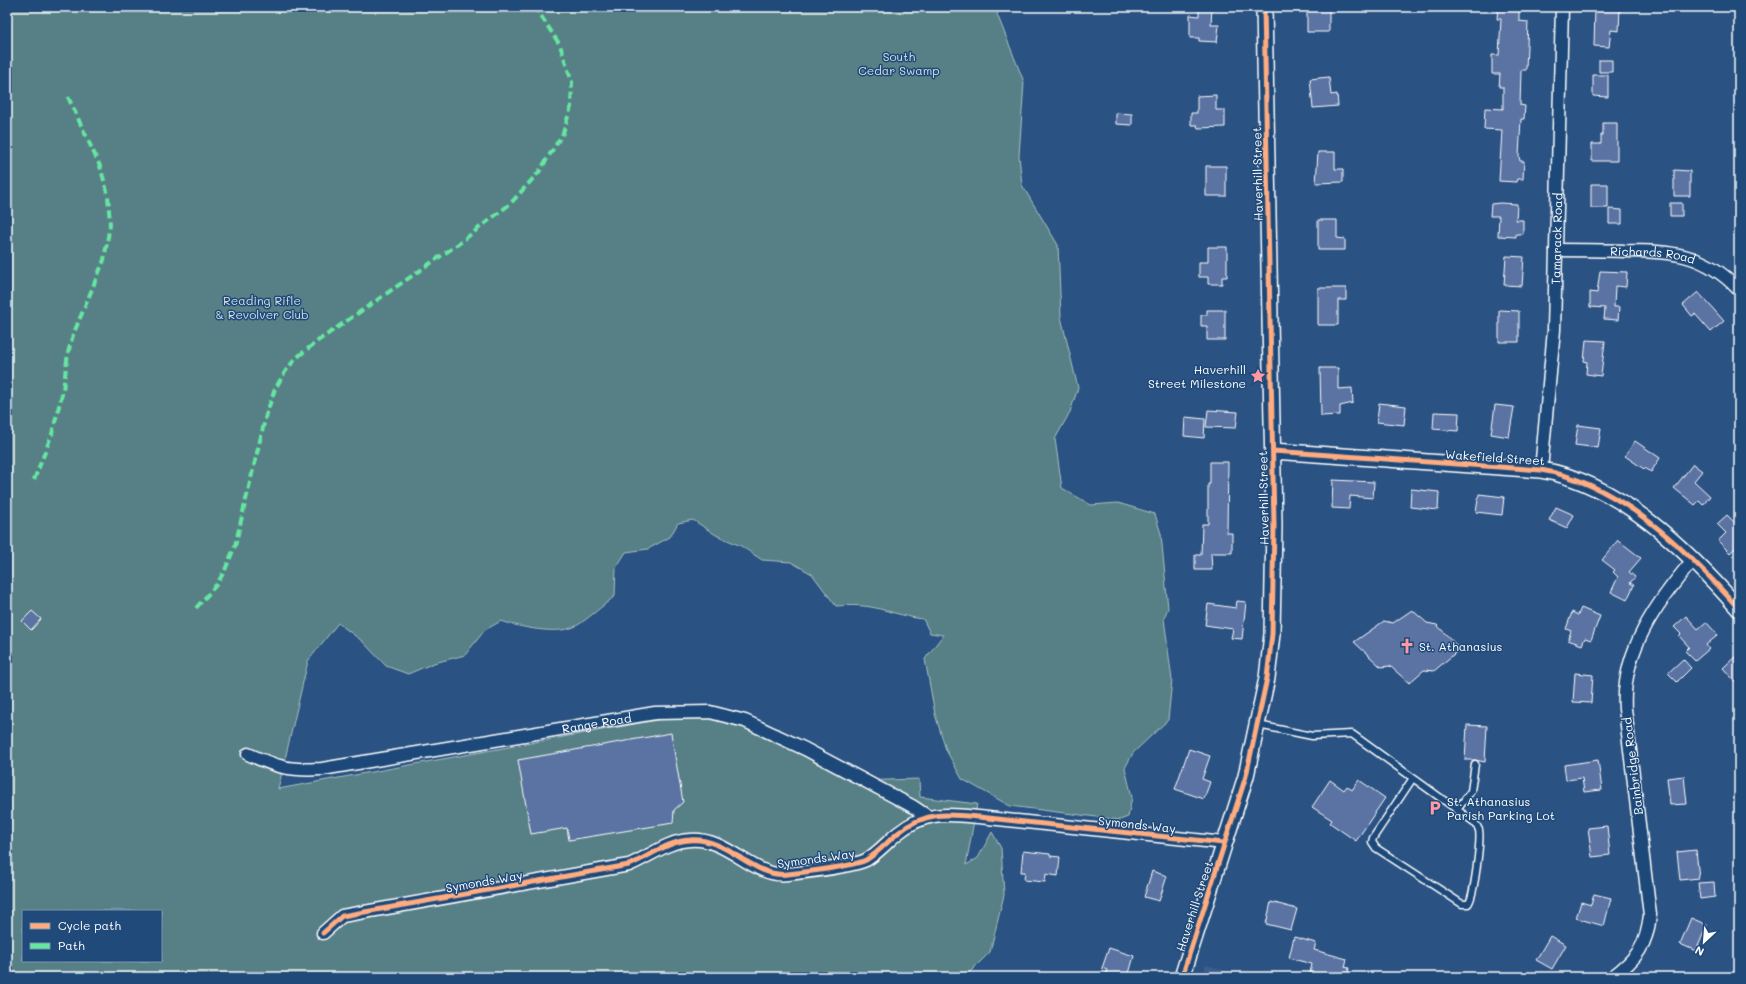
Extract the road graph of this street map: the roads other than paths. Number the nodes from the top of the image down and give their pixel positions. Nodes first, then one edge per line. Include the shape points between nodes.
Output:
1 (1264, 7) edge
2 (1562, 7) edge
3 (1556, 250) junction
4 (1739, 290) edge
5 (1273, 451) junction
6 (1542, 470) junction
7 (1693, 560) junction
8 (1739, 608) edge
9 (1258, 726) junction
10 (248, 754) dead end
11 (1475, 764) dead end
12 (1413, 778) junction
13 (1457, 810) junction
14 (927, 816) junction
15 (1224, 843) junction
16 (322, 933) dead end
17 (1182, 977) edge
18 (1612, 977) edge

1 - 5 street, Haverhill Street
2 - 3 street, Tamarack Road
3 - 4 street, Richards Road via 1658,251 1683,255 1717,270
3 - 6 street, Tamarack Road via 1554,330
5 - 6 street, Wakefield Street
5 - 9 street, Haverhill Street via 1272,634
6 - 7 street, Wakefield Street via 1578,479 1605,492 1661,532
7 - 8 street, Wakefield Street
7 - 18 street, Bainbridge Road via 1652,611 1635,650 1625,686 1625,708 1650,915 1647,935 1640,951 1628,965
9 - 12 lane via 1312,736 1352,734
9 - 15 street, Haverhill Street via 1246,776
10 - 14 street, Range Road via 290,770 322,769 655,713 710,712 759,727 854,775
11 - 13 lane via 1471,791
12 - 13 lane
12 - 13 lane via 1373,836 1373,844 1466,905 1471,900 1479,831 1476,824
14 - 15 street, Symonds Way via 952,814
14 - 16 street, Symonds Way via 910,824 866,859 854,864 775,874 759,868 720,845 708,841 689,840 668,845 629,865 342,916
15 - 17 street, Haverhill Street

